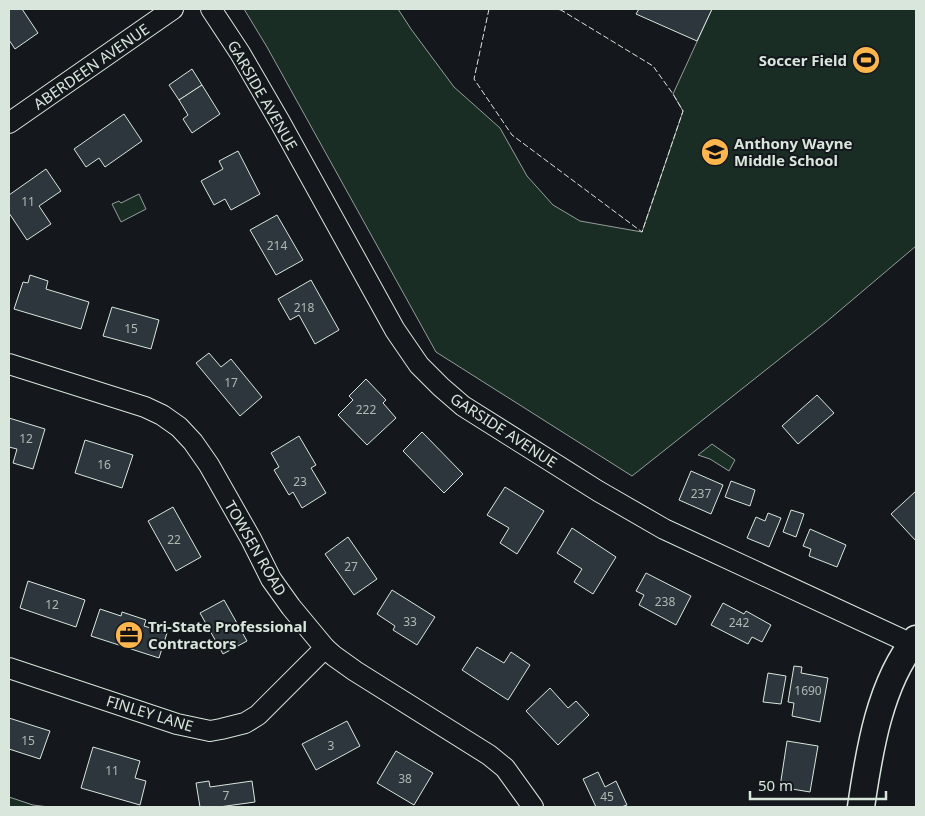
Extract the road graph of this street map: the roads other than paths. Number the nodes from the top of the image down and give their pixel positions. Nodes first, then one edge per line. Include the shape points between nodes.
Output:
1 (173, 9) edge
2 (211, 9) edge
3 (9, 123) edge
4 (9, 364) edge
5 (914, 641) edge
6 (325, 648) junction
7 (9, 668) edge
8 (533, 807) edge
9 (861, 807) edge

1 - 3 street, ABERDEEN AVENUE
2 - 5 street, GARSIDE AVENUE via 280,122 395,330 419,365 441,387 471,411 664,529
4 - 6 street, TOWSEN ROAD via 145,407 179,427 209,465 271,578
5 - 9 main road via 886,692
6 - 7 street, FINLEY LANE via 258,715 245,723 210,730 177,724
6 - 8 street, TOWSEN ROAD via 355,671 489,755 505,768

